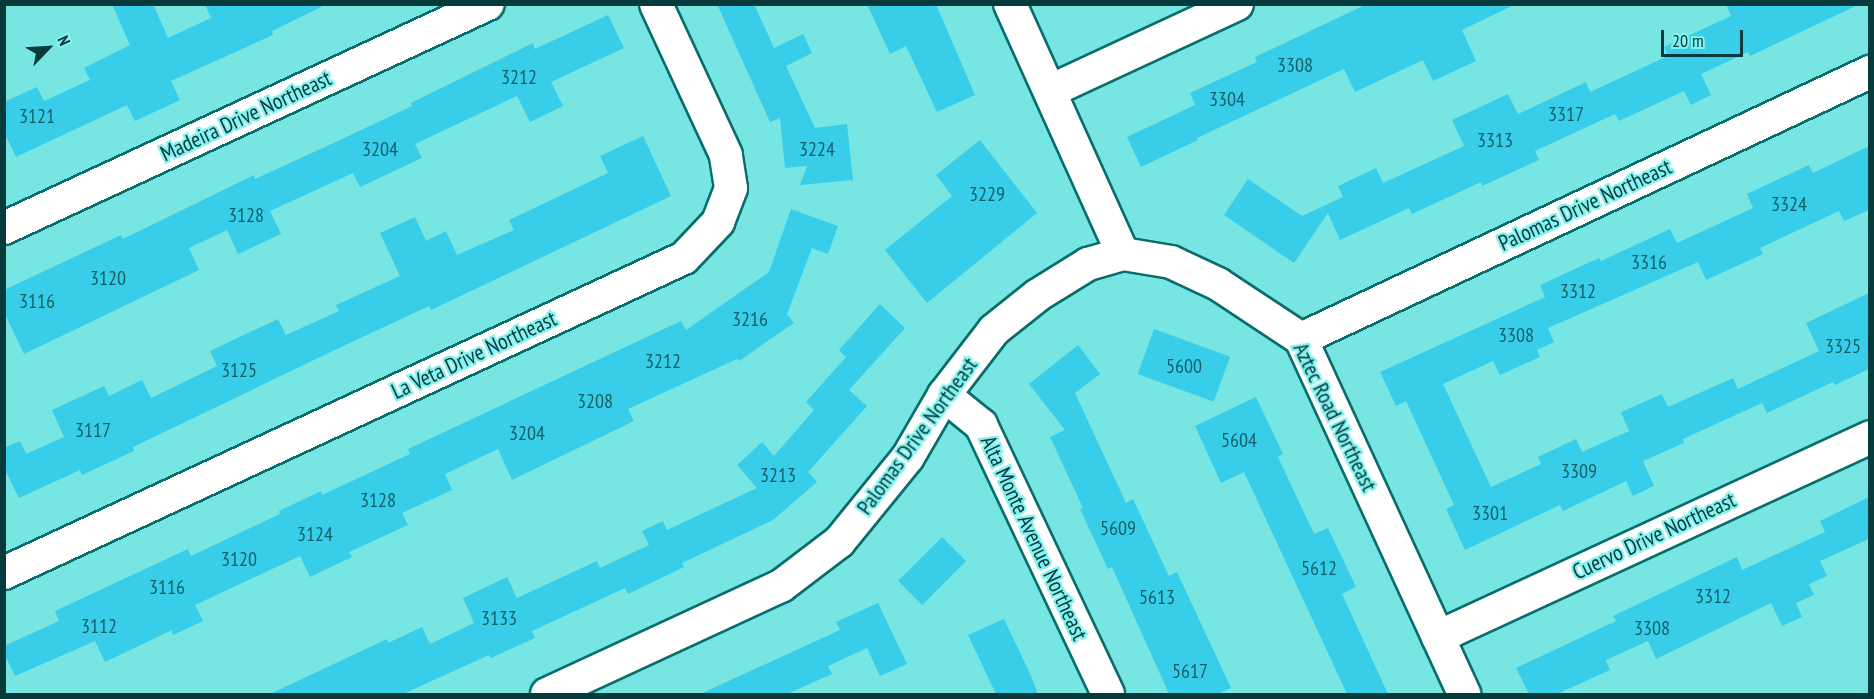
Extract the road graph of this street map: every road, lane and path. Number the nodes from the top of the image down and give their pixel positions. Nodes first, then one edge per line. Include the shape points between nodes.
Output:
1 (489, 4) edge
2 (656, 4) edge
3 (1010, 4) edge
4 (1237, 4) edge
5 (1869, 72) edge
6 (1050, 91) junction
7 (4, 228) edge
8 (1124, 254) junction
9 (1301, 339) junction
10 (944, 395) junction
11 (1869, 437) edge
12 (4, 573) edge
13 (1438, 637) junction
14 (547, 694) edge
15 (1108, 694) edge
16 (1464, 694) edge

1 - 7 street, Madeira Drive Northeast
2 - 12 street, La Veta Drive Northeast via 726,155 731,188 718,222 684,258
3 - 6 street
4 - 6 street
5 - 9 street, Palomas Drive Northeast
6 - 8 street
8 - 9 street, Aztec Road Northeast via 1171,262 1218,284
8 - 10 street, Palomas Drive Northeast via 1088,264 1038,295 994,330
9 - 13 street, Aztec Road Northeast
10 - 14 street, Palomas Drive Northeast via 908,457 839,542 781,586
10 - 15 street, Alta Monte Avenue Northeast via 981,425
11 - 13 street, Cuervo Drive Northeast
13 - 16 street, Aztec Road Northeast

